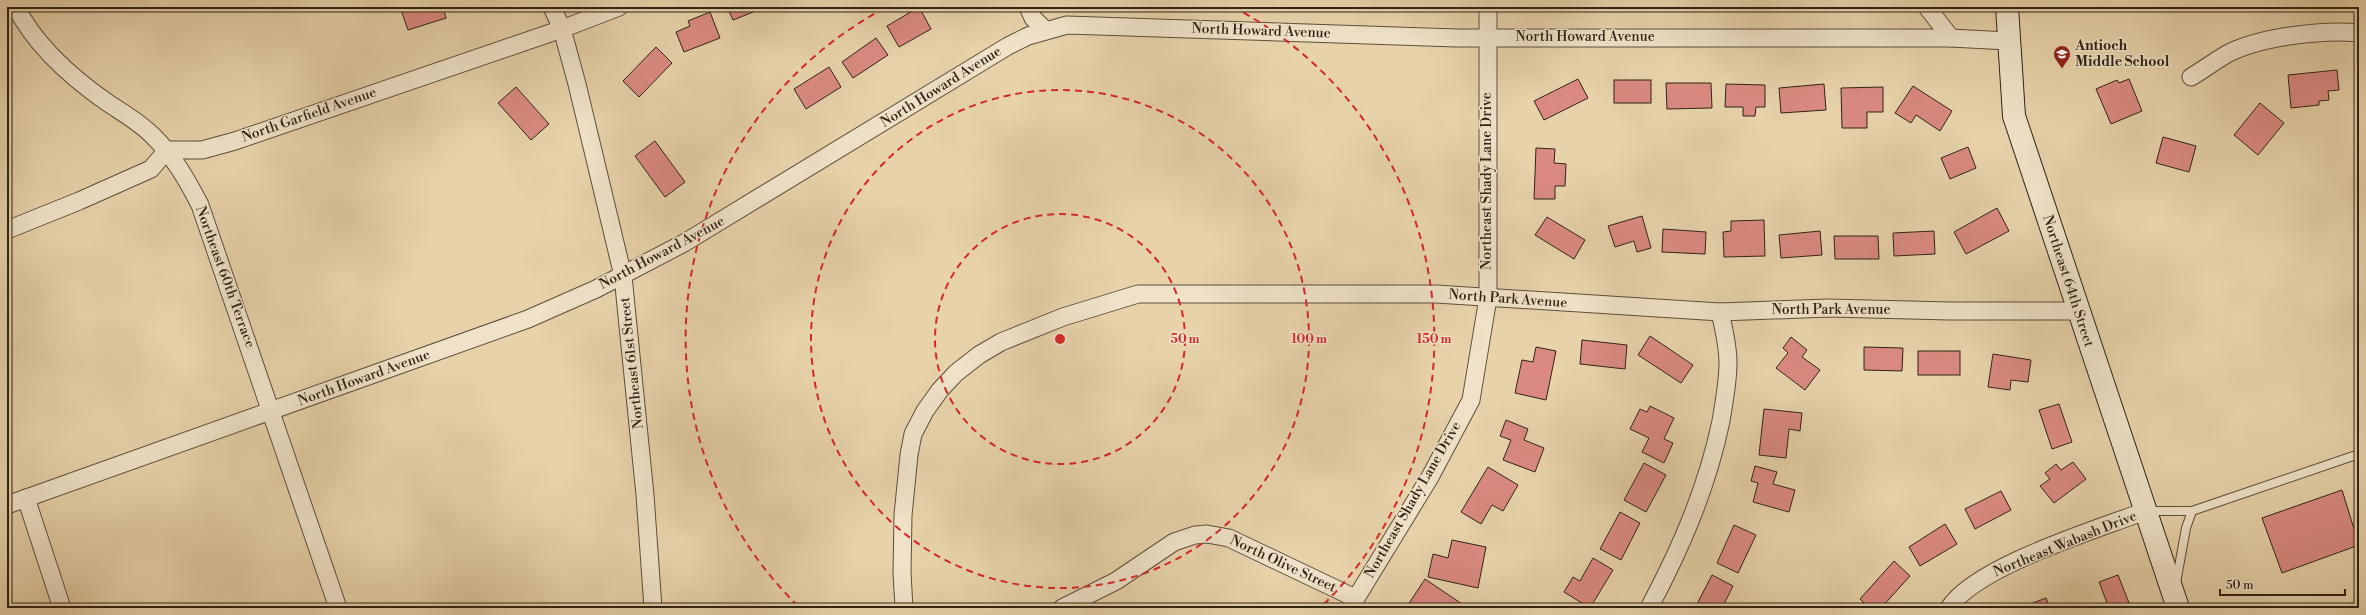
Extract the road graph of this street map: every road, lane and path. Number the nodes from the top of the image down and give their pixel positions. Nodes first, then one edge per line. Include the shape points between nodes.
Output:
1 (16, 7) edge
2 (552, 7) edge
3 (619, 7) edge
4 (1028, 7) edge
5 (1488, 7) edge
6 (1927, 7) edge
7 (2007, 7) edge
8 (562, 29) junction
9 (1045, 30) junction
10 (2359, 33) edge
11 (1487, 37) junction
12 (1952, 38) junction
13 (2008, 41) junction
14 (2191, 78) dead end
15 (167, 150) junction
16 (7, 230) edge
17 (623, 276) junction
18 (1488, 298) junction
19 (2077, 311) junction
20 (1720, 312) junction
21 (272, 412) junction
22 (2359, 454) edge
23 (26, 498) junction
24 (7, 505) edge
25 (2145, 511) junction
26 (2192, 511) junction
27 (2176, 602) edge
28 (1352, 603) edge
29 (62, 608) edge
30 (338, 608) edge
31 (653, 608) edge
32 (904, 608) edge
33 (1062, 608) edge
34 (1649, 608) edge
35 (1948, 608) edge

1 - 15 street, Northeast 60th Terrace via 50,56 94,92 127,114
2 - 8 street, Northeast 61st Street
3 - 8 street, North Garfield Avenue
4 - 9 street via 1033,18
5 - 11 street, Northeast Shady Lane Drive
6 - 12 street
7 - 13 street, Northeast 64th Street
8 - 15 street, North Garfield Avenue via 235,140 202,150
8 - 17 street, Northeast 61st Street
9 - 11 street, North Howard Avenue via 1067,25
9 - 17 street, North Howard Avenue via 1008,46 745,208
10 - 14 street via 2337,31 2257,44 2228,54
11 - 12 street, North Howard Avenue
11 - 18 street, Northeast Shady Lane Drive
12 - 13 street
13 - 19 street, Northeast 64th Street via 2014,116
15 - 16 street via 150,169
15 - 21 street, Northeast 60th Terrace via 186,176 200,205
17 - 21 street, North Howard Avenue via 528,319
17 - 31 street, Northeast 61st Street via 645,495
18 - 20 street, North Park Avenue
18 - 28 street, Northeast Shady Lane Drive via 1471,400 1430,476
18 - 32 street, North Park Avenue via 1436,294 1138,294 1063,317 1001,342 956,373 925,411 913,434 904,515
19 - 20 street, North Park Avenue via 1829,308
19 - 25 street, Northeast 64th Street
20 - 34 street via 1728,364 1725,400 1717,440 1693,518
21 - 23 street, North Howard Avenue
21 - 30 street, Northeast 60th Terrace
22 - 26 lane
23 - 24 street, North Howard Avenue
23 - 29 street
25 - 26 lane
25 - 27 street, Northeast 64th Street
25 - 35 street, Northeast Wabash Drive via 2017,561 1987,576 1968,589
26 - 27 lane via 2186,528
28 - 33 street, North Olive Street via 1229,538 1207,534 1174,542 1116,581

